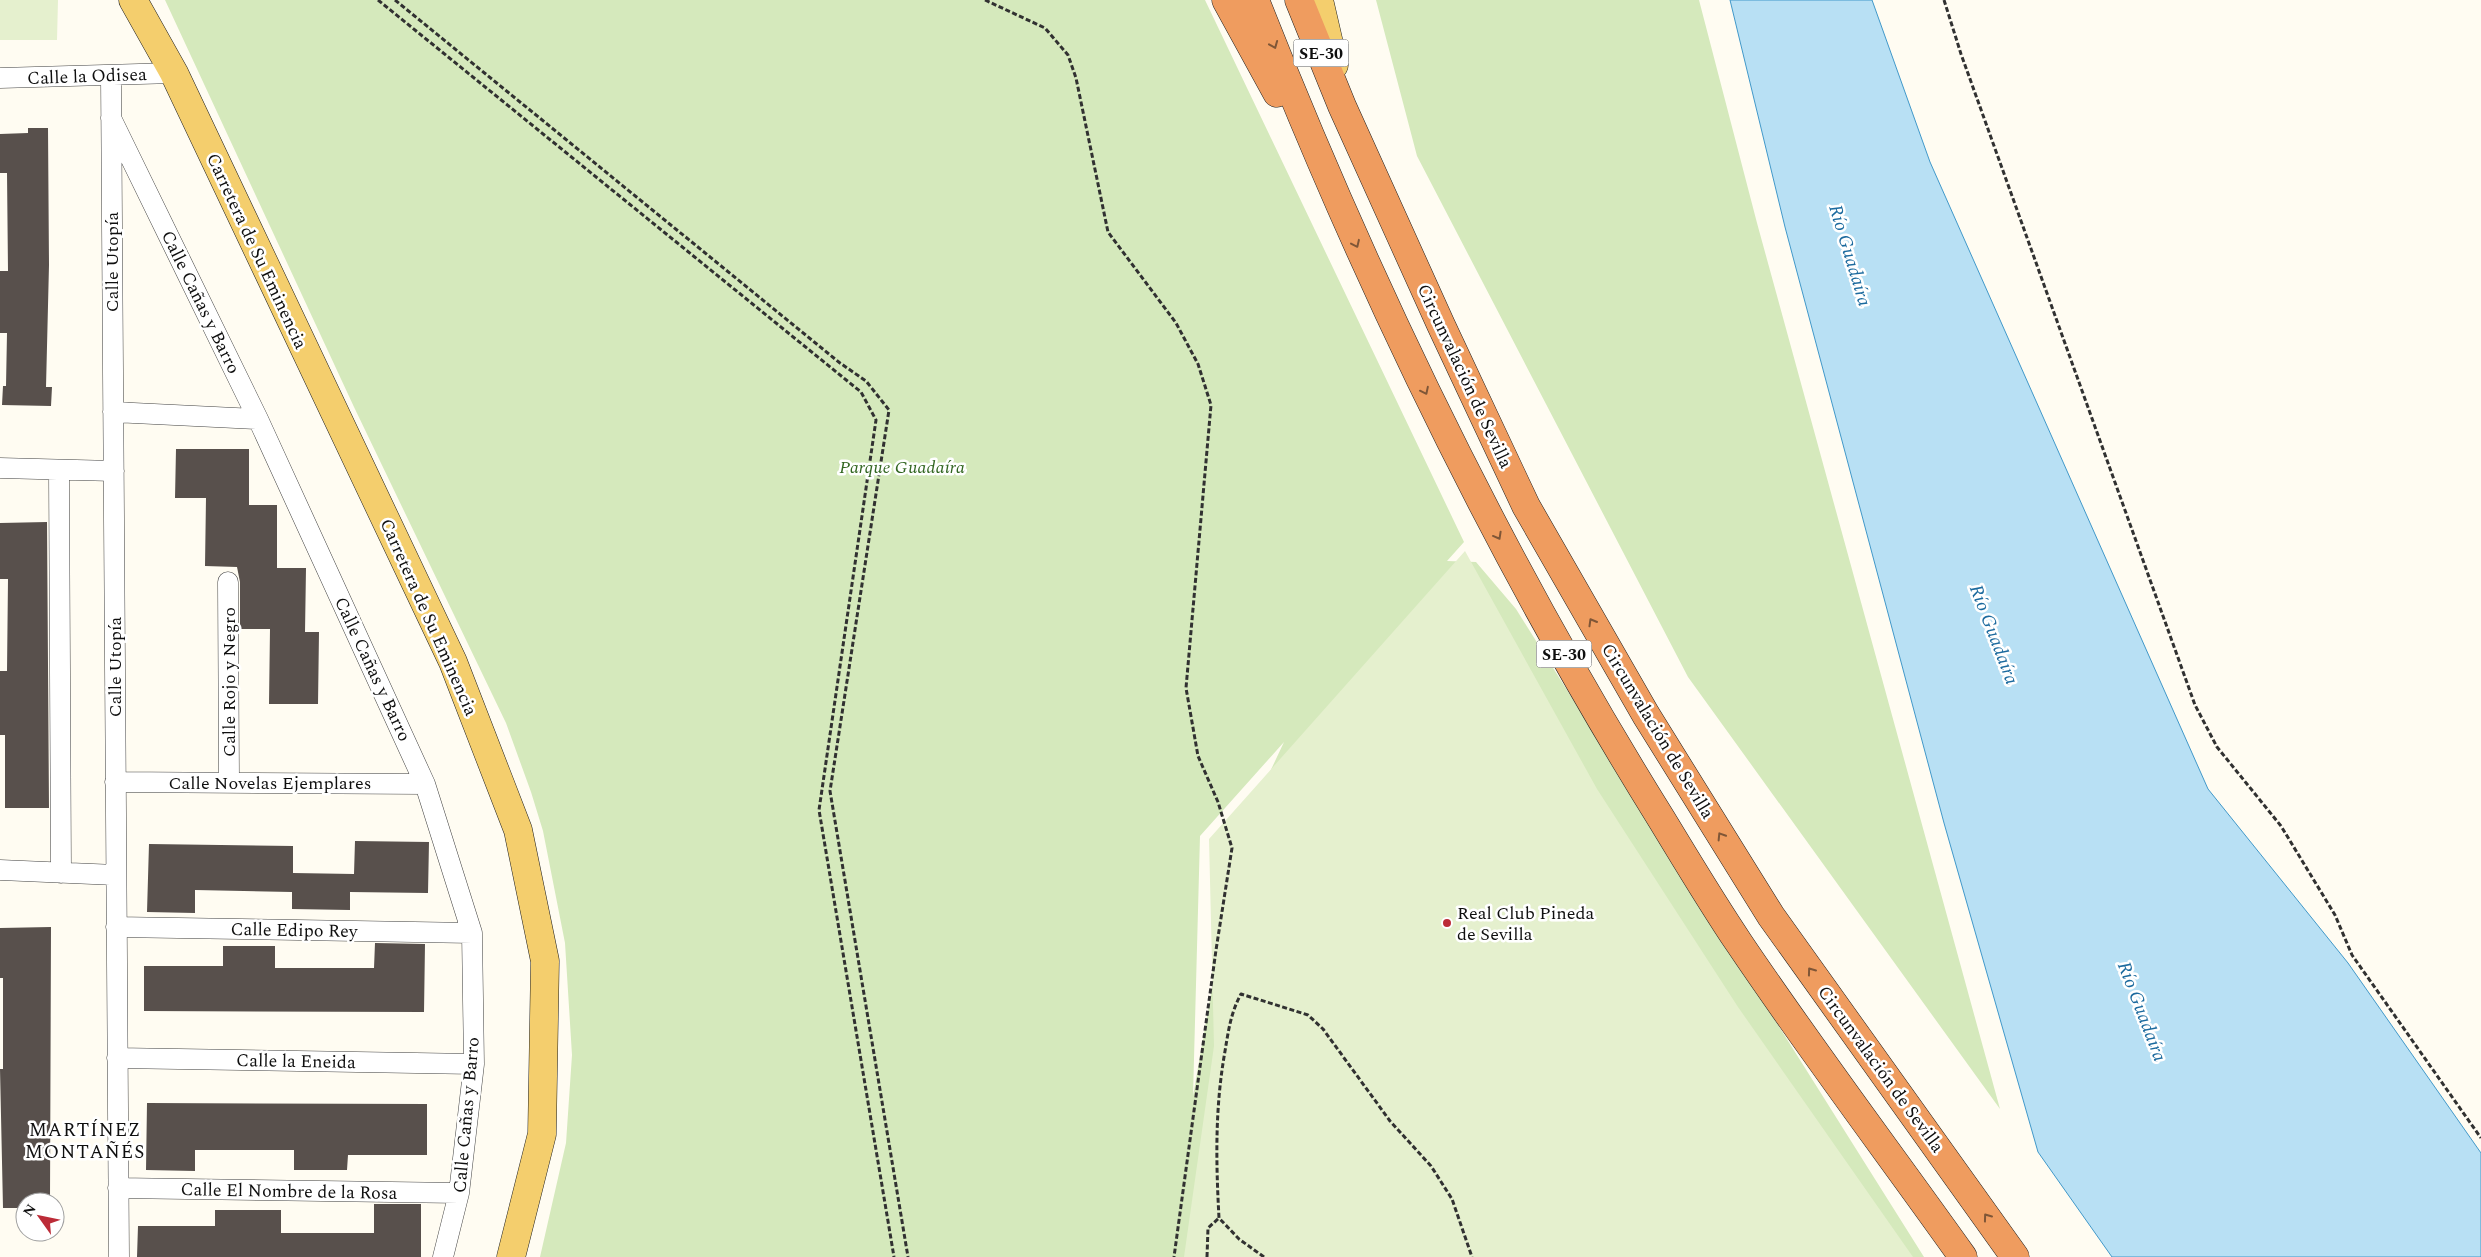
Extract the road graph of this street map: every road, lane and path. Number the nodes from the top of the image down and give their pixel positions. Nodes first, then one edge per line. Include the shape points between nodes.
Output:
1 (378, 0) edge
2 (395, 0) edge
3 (985, 0) edge
4 (1226, 0) edge
5 (1255, 0) edge
6 (1299, 0) edge
7 (1320, 0) edge
8 (1944, 0) edge
9 (138, 6) edge
10 (174, 73) junction
11 (111, 76) junction
12 (0, 78) edge
13 (1342, 106) junction
14 (111, 118) junction
15 (1344, 217) junction
16 (113, 412) junction
17 (258, 419) junction
18 (0, 468) edge
19 (59, 470) junction
20 (114, 471) junction
21 (228, 582) dead end
22 (115, 782) junction
23 (229, 782) junction
24 (425, 784) junction
25 (0, 870) edge
26 (61, 872) junction
27 (116, 875) junction
28 (116, 927) junction
29 (472, 933) junction
30 (117, 1058) junction
31 (474, 1064) junction
32 (2481, 1138) edge
33 (118, 1188) junction
34 (460, 1194) junction
35 (1219, 1218) junction
36 (119, 1257) edge
37 (443, 1257) edge
38 (510, 1257) edge
39 (894, 1257) edge
40 (908, 1257) edge
41 (1174, 1257) edge
42 (1207, 1257) edge
43 (1264, 1257) edge
44 (1472, 1257) edge
45 (1963, 1257) edge
46 (2015, 1257) edge

1 - 39 path via 861,392 876,420 819,810
2 - 40 path via 866,381 888,410 830,792
3 - 41 path via 1045,28 1068,54 1076,78 1108,232 1176,323 1198,364 1211,405 1186,688 1198,756 1218,802 1232,848
4 - 15 highway
5 -> 15 highway, SE-30
6 - 13 highway, Circunvalación de Sevilla / SE-30
7 - 13 main road
8 - 32 path via 1960,54 2194,705 2217,747 2281,826 2336,916 2352,955
9 - 10 main road, Carretera de Su Eminencia
10 - 11 street, Calle la Odisea
10 - 38 main road, Carretera de Su Eminencia via 453,662 518,830 545,961 542,1134
11 - 12 street, Calle la Odisea
11 - 14 street, Calle Utopía
46 -> 13 highway, Circunvalación de Sevilla / SE-30 via 1772,916 1646,715 1526,506
14 - 16 street, Calle Utopía
14 - 17 street, Calle Cañas y Barro
15 -> 45 highway, SE-30 via 1412,365 1492,526 1610,736 1738,942
16 - 17 street
16 - 20 street, Calle Utopía
17 - 24 street, Calle Cañas y Barro
18 - 19 street
19 - 20 street
19 - 26 street
20 - 22 street, Calle Utopía
21 - 23 street, Calle Rojo y Negro
22 - 23 street, Calle Novelas Ejemplares
22 - 27 street, Calle Utopía
23 - 24 street, Calle Novelas Ejemplares
24 - 29 street, Calle Cañas y Barro
25 - 26 street
26 - 27 street
27 - 28 street, Calle Utopía
28 - 29 street, Calle Edipo Rey
28 - 30 street, Calle Utopía
29 - 31 street, Calle Cañas y Barro
30 - 31 street, Calle la Eneida
30 - 33 street, Calle Utopía
31 - 34 street, Calle Cañas y Barro
33 - 34 street, Calle El Nombre de la Rosa
33 - 36 street, Calle Utopía
34 - 37 street, Calle Cañas y Barro
35 - 42 path via 1208,1228
35 - 43 path via 1239,1240
35 - 44 path via 1215,1132 1231,1013 1241,994 1308,1015 1323,1029 1390,1121 1431,1166 1452,1200

